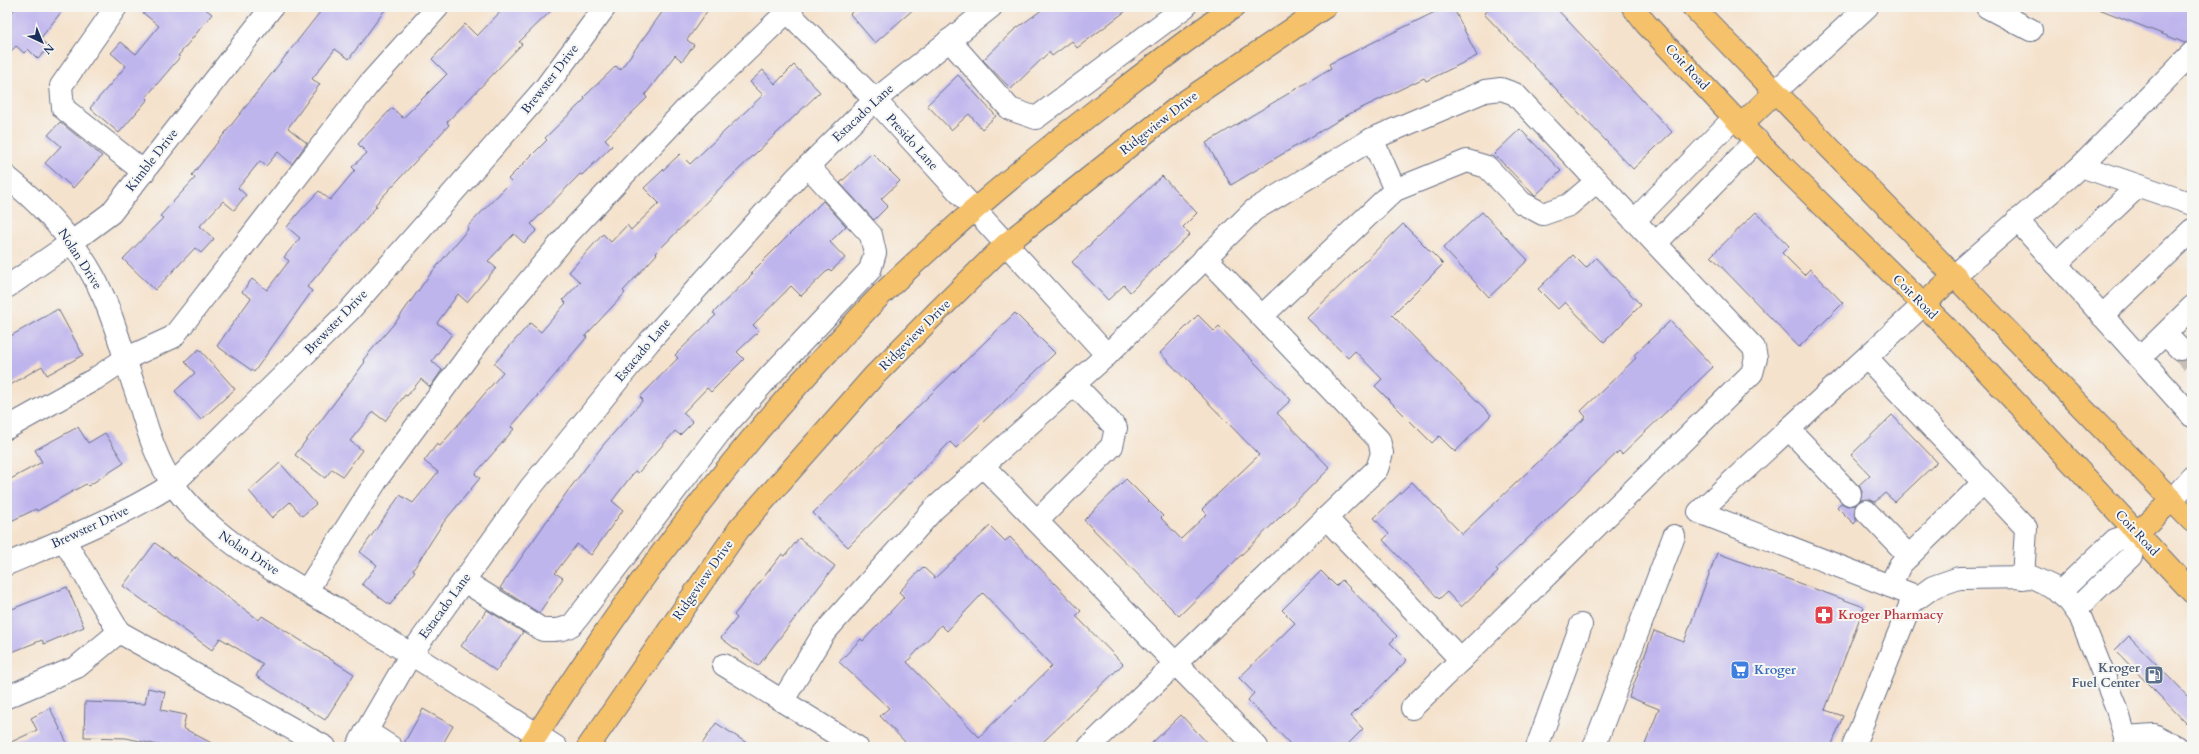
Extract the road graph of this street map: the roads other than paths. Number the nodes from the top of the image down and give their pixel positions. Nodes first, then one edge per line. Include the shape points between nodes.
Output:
1 (116, 7) edge
2 (272, 7) edge
3 (438, 7) edge
4 (605, 7) edge
5 (991, 7) edge
6 (1185, 7) edge
7 (1234, 7) edge
8 (1325, 7) edge
9 (1633, 7) edge
10 (1693, 7) edge
11 (1867, 7) edge
12 (1987, 7) edge
13 (787, 8) edge
14 (2031, 30) dead end
15 (950, 40) junction
16 (2192, 53) edge
17 (1774, 92) junction
18 (875, 100) junction
19 (1738, 121) junction
20 (1372, 139) junction
21 (1757, 140) junction
22 (808, 166) junction
23 (2081, 166) junction
24 (144, 172) junction
25 (7, 177) edge
26 (1597, 181) junction
27 (2138, 186) junction
28 (1395, 190) junction
29 (2192, 204) edge
30 (974, 210) junction
31 (2017, 220) junction
32 (1634, 221) junction
33 (2192, 230) edge
34 (72, 242) junction
35 (1656, 243) junction
36 (1005, 246) junction
37 (1205, 257) junction
38 (2056, 264) junction
39 (1955, 276) junction
40 (7, 287) edge
41 (1923, 305) junction
42 (2190, 312) edge
43 (1262, 316) junction
44 (2102, 316) junction
45 (1107, 355) junction
46 (1867, 358) junction
47 (2140, 358) junction
48 (125, 359) junction
49 (1074, 384) junction
50 (2192, 416) edge
51 (7, 428) edge
52 (1789, 429) junction
53 (982, 465) junction
54 (2192, 477) edge
55 (1983, 483) junction
56 (173, 484) junction
57 (1850, 494) dead end
58 (2172, 500) junction
59 (1866, 511) dead end
60 (1326, 518) junction
61 (1037, 521) junction
62 (2192, 521) edge
63 (2137, 533) junction
64 (1674, 536) dead end
65 (64, 540) junction
66 (1909, 556) junction
67 (7, 564) edge
68 (2023, 578) junction
69 (464, 581) junction
70 (1890, 586) junction
71 (307, 590) junction
72 (2192, 592) edge
73 (2059, 593) junction
74 (1918, 597) junction
75 (2076, 609) junction
76 (1581, 626) dead end
77 (119, 632) junction
78 (411, 654) junction
79 (1461, 660) junction
80 (1176, 663) junction
81 (724, 665) dead end
82 (7, 697) edge
83 (783, 700) junction
84 (1412, 708) dead end
85 (362, 739) edge
86 (533, 741) edge
87 (2127, 742) edge
88 (324, 747) edge
89 (391, 747) edge
90 (556, 747) edge
91 (588, 747) edge
92 (857, 747) edge
93 (1089, 747) edge
94 (1257, 747) edge
95 (1537, 747) edge
96 (1594, 747) edge
97 (1854, 747) edge
98 (2177, 747) edge

1 - 24 street via 62,86 63,108
2 - 24 street, Kimble Drive
3 - 48 street via 369,84 173,336
4 - 56 street, Brewster Drive via 545,88 349,311
5 - 15 street, Estacado Lane
6 - 15 street via 1036,118 1010,109
7 - 30 main road via 1195,33 1047,148
8 - 36 main road, Ridgeview Drive via 1183,103
9 - 19 main road, Coit Road
10 - 17 main road
11 - 17 street
12 - 14 street
13 - 18 street, Presido Lane
13 - 71 street via 685,110 585,216 486,332 380,474
15 - 18 street, Estacado Lane
16 - 23 street
17 - 19 main road
17 - 39 main road
18 - 22 street, Estacado Lane
18 - 30 street, Presido Lane
19 - 21 main road, Coit Road
19 - 32 street
20 - 26 street via 1485,91 1501,89 1515,94
20 - 28 street
20 - 37 street via 1254,210
21 - 35 street
21 - 41 main road, Coit Road
22 - 69 street, Estacado Lane via 649,342 531,487
22 - 69 street via 871,236 875,253 870,270 720,432 573,624 557,630 543,630
23 - 27 street
23 - 31 street
24 - 34 street, Kimble Drive via 111,213
25 - 34 street, Nolan Drive via 52,218
26 - 28 street via 1569,205 1542,214 1522,203 1487,167 1467,161
26 - 32 street
27 - 29 street
27 - 38 street
28 - 43 street
30 - 36 street, Presido Lane
30 - 86 main road via 883,292 797,385 714,484 631,593
31 - 38 street
31 - 39 street
32 - 35 street
33 - 44 street
34 - 40 street, Kimble Drive
34 - 48 street, Nolan Drive via 105,299
35 - 79 street via 1754,348 1756,358 1752,373
36 - 45 street, Presido Lane
36 - 91 main road, Ridgeview Drive via 873,377 739,529
37 - 43 street
37 - 45 street
38 - 44 street
39 - 41 main road
39 - 58 main road
41 - 46 street
41 - 63 main road, Coit Road
42 - 47 street via 2172,341
43 - 60 street via 1379,440 1382,453 1377,468
44 - 47 street
45 - 49 street
46 - 52 street
46 - 55 street
47 - 50 street
48 - 51 street via 95,379
48 - 56 street, Nolan Drive via 153,446
49 - 53 street
49 - 61 street via 1116,428 1112,446
52 - 57 street
52 - 70 street via 1699,512
53 - 61 street
53 - 83 street via 934,510 824,633
54 - 58 street
55 - 66 street
55 - 68 street via 2026,528
56 - 65 street, Brewster Drive via 148,500
56 - 71 street, Nolan Drive via 190,507 222,537
58 - 62 main road
58 - 63 main road
59 - 66 street
60 - 79 street
60 - 80 street
61 - 80 street
63 - 72 main road, Coit Road
63 - 73 street via 2115,540
63 - 75 street via 2130,556
64 - 96 street
65 - 67 street, Brewster Drive
65 - 77 street
66 - 70 street via 1900,565
68 - 73 street via 2032,578 2051,586
68 - 74 street via 1959,578 1933,587
69 - 78 street, Estacado Lane
70 - 74 street
71 - 78 street, Nolan Drive
73 - 75 street
74 - 97 street via 1911,602
75 - 87 street via 2091,640
76 - 95 street
77 - 82 street via 77,667
77 - 88 street
78 - 85 street, Estacado Lane
78 - 86 street, Nolan Drive
79 - 84 street
80 - 93 street
80 - 94 street
81 - 83 street
83 - 92 street
85 - 89 street
86 - 90 street, Nolan Drive
87 - 98 street via 2154,735

